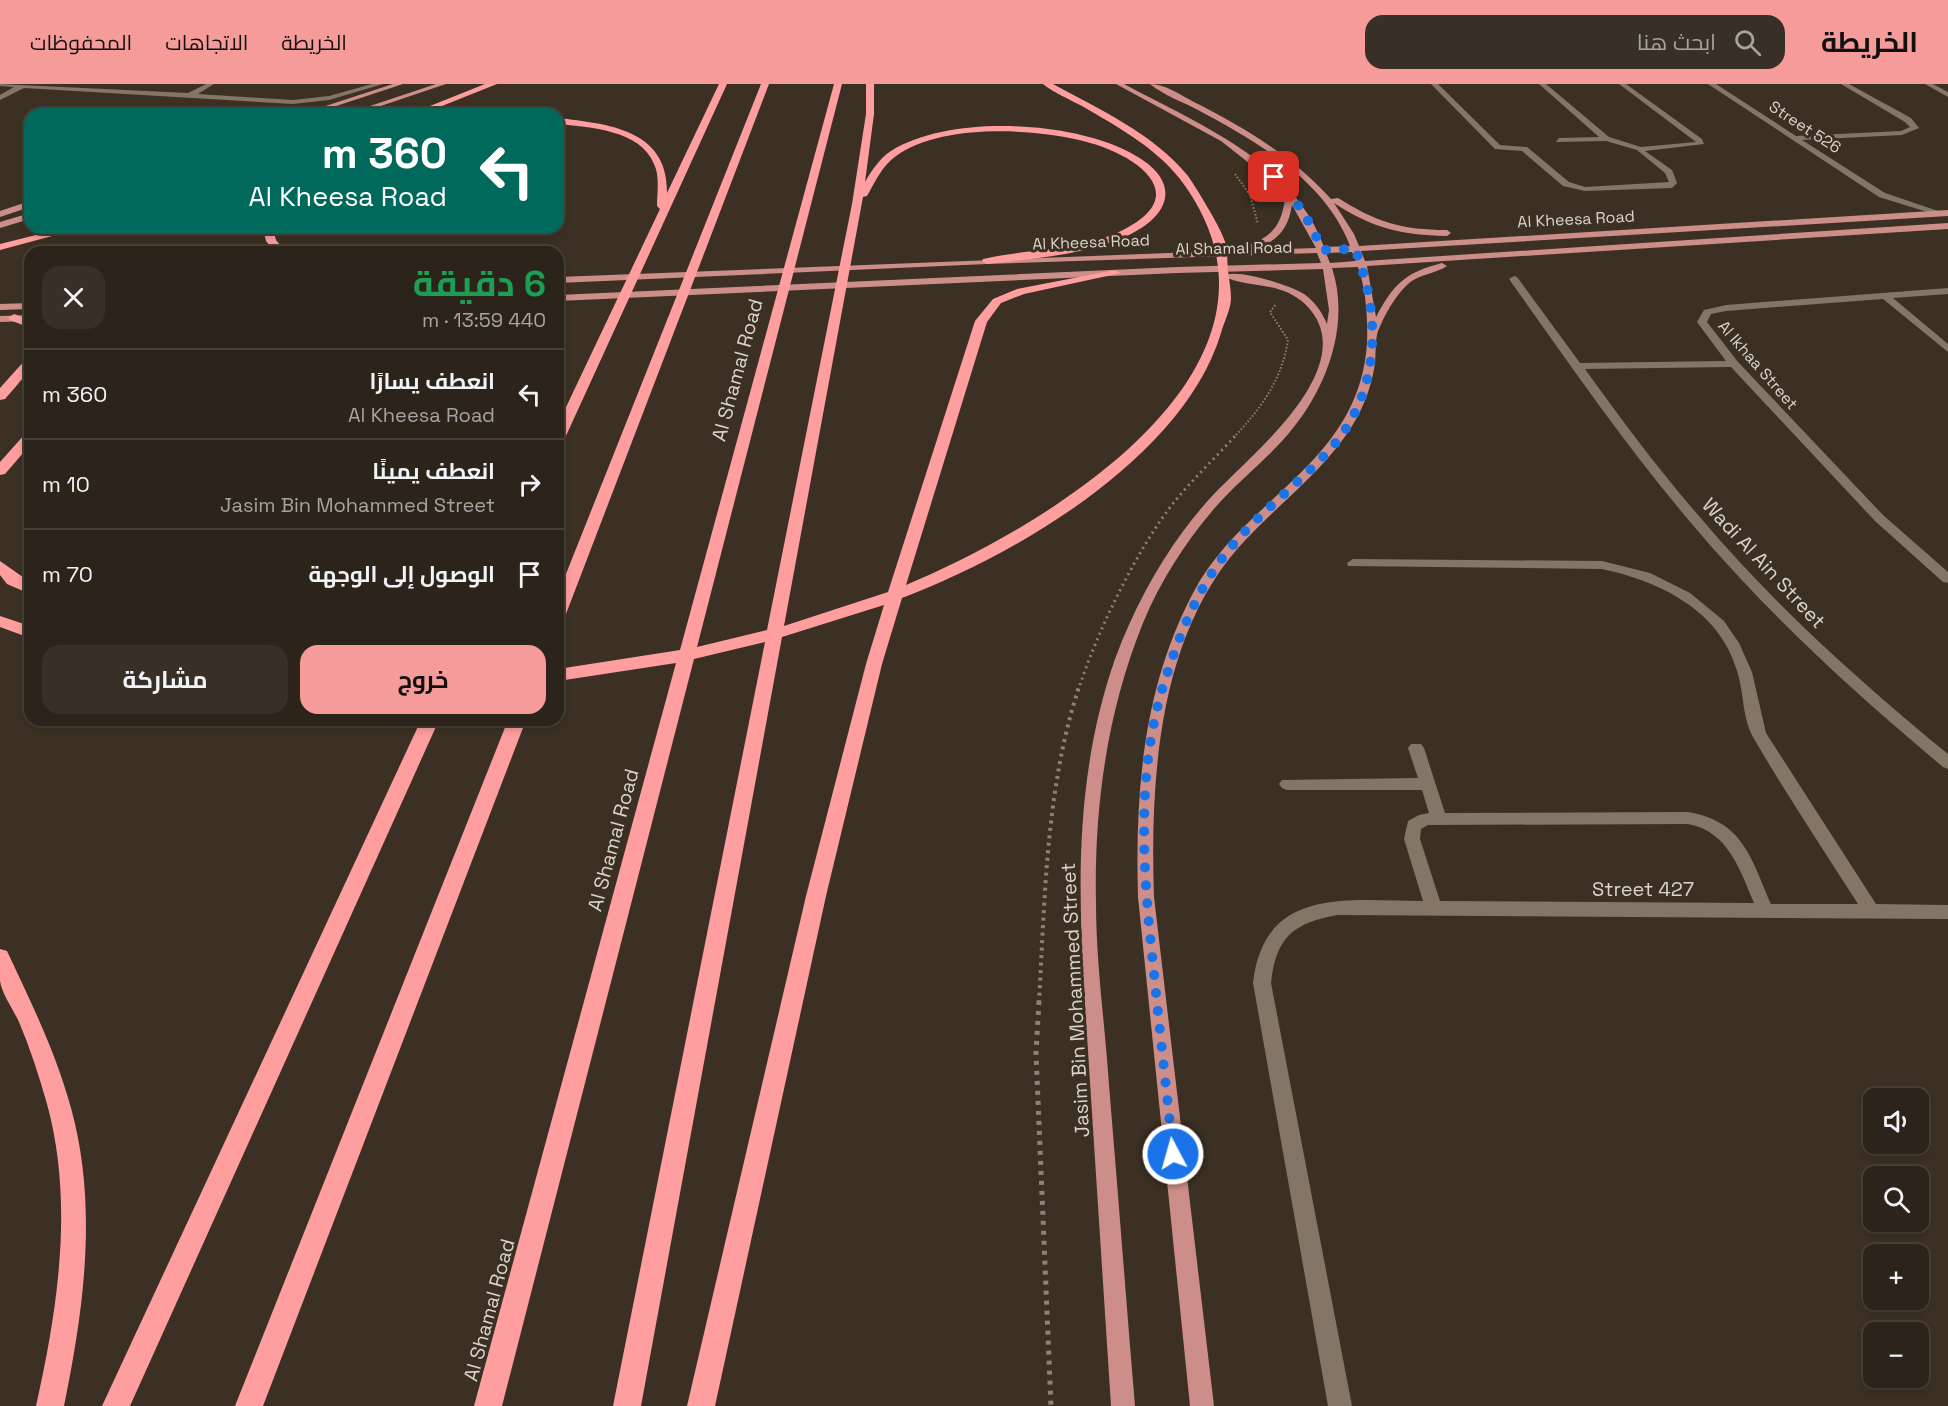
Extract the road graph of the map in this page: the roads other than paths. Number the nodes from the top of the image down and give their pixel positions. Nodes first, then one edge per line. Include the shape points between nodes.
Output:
1 (0, 84) edge
2 (211, 84) edge
3 (380, 84) edge
4 (400, 84) edge
5 (443, 84) edge
6 (493, 84) edge
7 (723, 84) edge
8 (765, 84) edge
9 (838, 84) edge
10 (870, 84) edge
11 (1047, 84) edge
12 (1119, 84) edge
13 (1154, 84) edge
14 (1434, 84) edge
15 (1542, 84) edge
16 (1622, 84) edge
17 (1710, 84) edge
18 (1844, 84) edge
19 (1928, 84) edge
20 (23, 85) edge
21 (1948, 94) edge
22 (189, 96) junction
23 (0, 98) edge
24 (324, 108) edge
25 (369, 108) edge
26 (429, 108) edge
27 (564, 122) edge
28 (1794, 138) junction
29 (1606, 140) junction
30 (1559, 141) dead end
31 (1641, 149) junction
32 (1289, 194) junction
33 (1326, 195) junction
34 (1882, 195) junction
35 (24, 200) edge
36 (857, 204) junction
37 (24, 206) edge
38 (0, 207) edge
39 (662, 210) junction
40 (1944, 213) edge
41 (0, 214) edge
42 (1894, 216) junction
43 (24, 218) edge
44 (0, 225) edge
45 (1948, 226) edge
46 (53, 234) edge
47 (1500, 238) junction
48 (0, 247) edge
49 (1355, 249) junction
50 (1323, 250) junction
51 (1234, 251) junction
52 (1503, 254) junction
53 (987, 261) junction
54 (1361, 264) junction
55 (1328, 266) junction
56 (1177, 270) junction
57 (1115, 273) junction
58 (1515, 279) dead end
59 (564, 280) edge
60 (1948, 291) edge
61 (1884, 295) junction
62 (564, 298) edge
63 (24, 299) edge
64 (0, 300) edge
65 (24, 306) edge
66 (0, 307) edge
67 (14, 318) junction
68 (24, 318) edge
69 (0, 319) edge
70 (24, 322) edge
71 (1373, 332) junction
72 (1330, 344) junction
73 (1948, 349) edge
74 (1734, 364) junction
75 (1578, 366) junction
76 (24, 369) edge
77 (580, 390) junction
78 (0, 396) edge
79 (564, 408) edge
80 (564, 425) edge
81 (24, 444) edge
82 (0, 471) edge
83 (1353, 563) dead end
84 (0, 566) edge
85 (1948, 579) edge
86 (24, 586) edge
87 (564, 599) edge
88 (0, 621) edge
89 (24, 630) edge
90 (564, 674) edge
91 (427, 726) edge
92 (515, 726) edge
93 (1416, 748) dead end
94 (1948, 763) edge
95 (1287, 784) dead end
96 (1428, 784) junction
97 (1439, 818) junction
98 (1434, 909) junction
99 (1767, 911) junction
100 (1872, 912) junction
101 (1948, 912) edge
102 (0, 958) edge
103 (50, 1406) edge
104 (116, 1406) edge
105 (249, 1406) edge
106 (488, 1406) edge
107 (627, 1406) edge
108 (700, 1406) edge
109 (1123, 1406) edge
110 (1202, 1406) edge
111 (1340, 1406) edge

1 - 20 street
2 - 22 street
3 - 22 street via 311,101
4 - 24 main road
5 - 25 main road
6 - 26 highway
7 - 39 highway
8 - 87 highway
9 - 106 highway, Al Shamal Road
10 - 36 highway via 870,114
11 - 90 highway via 1115,121 1168,162 1195,193 1213,223 1222,248 1226,278 1223,314 1203,366 1169,417 1134,454 1065,509 955,571 845,613 765,636
12 - 32 main road, Jasim Bin Mohammed Street via 1216,134 1256,162
13 - 33 main road via 1265,145 1298,168
14 - 31 street via 1498,147 1524,150 1566,184 1576,187 1673,183 1669,172
15 - 29 street
16 - 31 street via 1700,144
17 - 28 street, Street 526
18 - 28 street via 1908,120 1915,128 1902,133
19 - 21 street
20 - 22 street
20 - 23 street
27 - 39 highway via 616,132 651,150 660,163
28 - 34 street, Street 526
29 - 30 street
29 - 31 street
32 - 50 main road, Jasim Bin Mohammed Street via 1312,225
32 - 51 main road via 1287,218 1277,235
33 - 47 main road via 1364,220 1392,229
33 - 49 main road via 1342,217
34 - 40 street, Street 526
34 - 42 street, Street 526
35 - 38 main road
36 - 53 highway via 875,172 897,152 937,138 984,131 1049,132 1117,148 1142,162 1161,186 1157,209 1126,233 1098,243
36 - 107 highway
37 - 41 main road
39 - 77 highway
40 - 42 main road, Al Kheesa Road
42 - 47 main road, Al Kheesa Road
43 - 44 main road
45 - 52 main road, Al Kheesa Road
46 - 48 highway
47 - 49 main road, Al Kheesa Road
49 - 50 main road, Al Kheesa Road
49 - 54 main road
50 - 51 main road, Al Kheesa Road
50 - 55 main road, Jasim Bin Mohammed Street
51 - 53 main road, Al Kheesa Road
52 - 54 main road, Al Kheesa Road
52 - 71 main road via 1432,268 1407,278 1396,288
53 - 59 main road, Al Kheesa Road
54 - 55 main road, Al Shamal Road
54 - 71 main road via 1370,297
55 - 56 main road, Al Shamal Road
55 - 72 main road, Jasim Bin Mohammed Street via 1334,304
56 - 57 main road, Al Shamal Road
56 - 72 main road via 1253,280 1289,291 1316,311
57 - 62 main road, Al Shamal Road
57 - 108 highway via 1013,293 997,301 981,321 874,664 816,896
58 - 75 street, Wadi Al Ain Street
60 - 61 street, Al Ikhaa Street
61 - 73 street
61 - 74 street, Al Ikhaa Street via 1707,312 1702,322
63 - 64 main road
65 - 66 main road
67 - 68 main road
67 - 69 main road
67 - 70 highway
71 - 110 main road via 1367,382 1340,436 1242,534 1201,589 1168,670 1149,752 1144,844 1146,897
72 - 109 main road, Jasim Bin Mohammed Street via 1317,383 1293,423 1202,515 1158,579 1122,658 1097,753 1087,851 1087,906
74 - 75 street
74 - 85 street, Al Ikhaa Street via 1879,518
75 - 94 street, Wadi Al Ain Street via 1638,450 1723,551 1809,640
76 - 78 highway
77 - 79 highway
77 - 80 highway
81 - 82 highway
83 - 100 street via 1602,565 1645,575 1684,595 1710,615 1736,651 1746,675 1748,702 1759,734
84 - 86 highway
88 - 89 highway
91 - 104 highway
92 - 105 highway
93 - 96 street
95 - 96 street
96 - 97 street
97 - 98 street via 1418,822 1412,832
97 - 99 street via 1705,820 1729,835
98 - 99 street, Street 427
98 - 111 street, Street 427 via 1338,908 1303,916 1276,935 1267,950 1262,983
99 - 100 street, Street 427
100 - 101 street, Street 427
102 - 103 highway via 43,1056 66,1138 71,1182 68,1311

